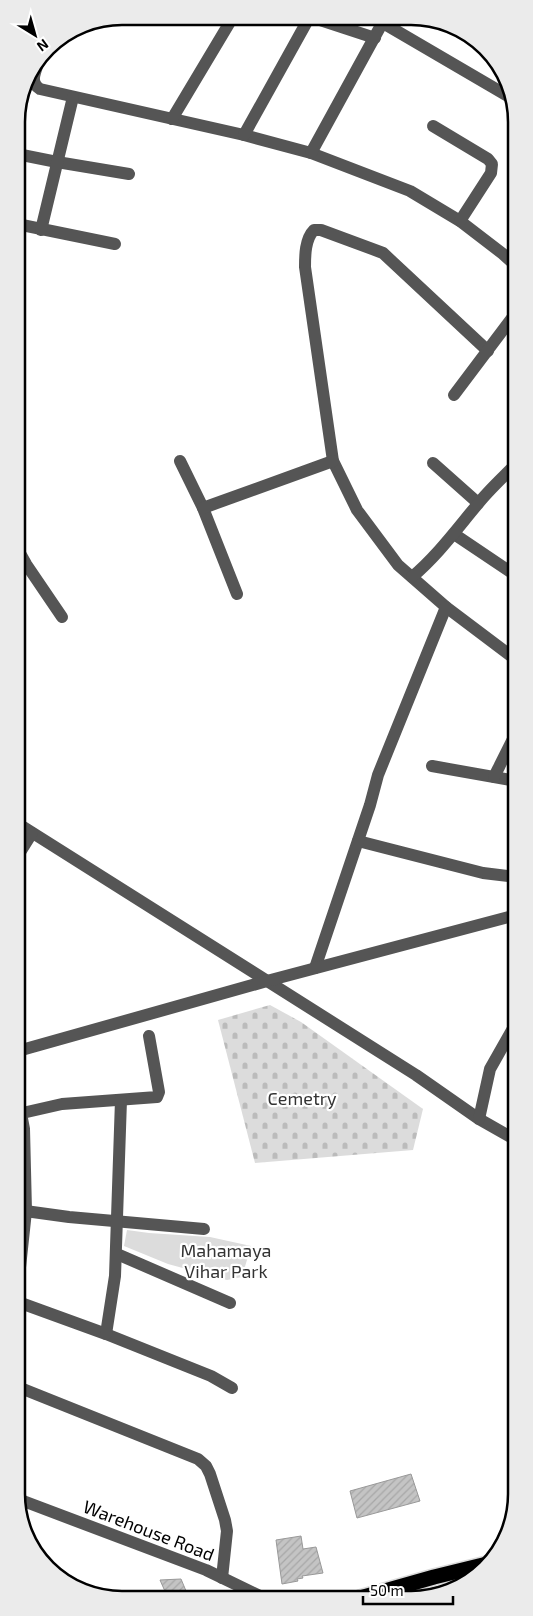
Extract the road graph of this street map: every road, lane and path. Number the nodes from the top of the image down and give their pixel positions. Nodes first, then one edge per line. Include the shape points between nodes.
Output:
1 (228, 25) edge
2 (305, 25) edge
3 (335, 25) edge
4 (382, 25) edge
5 (392, 25) edge
6 (375, 38) junction
7 (34, 81) edge
8 (503, 93) edge
9 (73, 97) junction
10 (172, 119) junction
11 (433, 126) dead end
12 (244, 135) junction
13 (311, 153) junction
14 (25, 156) edge
15 (57, 162) junction
16 (128, 174) dead end
17 (460, 221) junction
18 (25, 226) edge
19 (41, 230) junction
20 (115, 244) dead end
21 (508, 259) edge
22 (508, 324) edge
23 (488, 351) junction
24 (454, 395) dead end
25 (180, 460) dead end
26 (333, 461) junction
27 (433, 463) dead end
28 (508, 474) edge
29 (478, 503) junction
30 (203, 508) junction
31 (454, 534) junction
32 (508, 570) edge
33 (25, 572) edge
34 (412, 577) junction
35 (237, 594) dead end
36 (446, 606) junction
37 (62, 617) dead end
38 (508, 653) edge
39 (508, 749) edge
40 (432, 766) dead end
41 (494, 777) junction
42 (508, 780) edge
43 (25, 828) edge
44 (32, 833) junction
45 (358, 840) junction
46 (25, 844) edge
47 (508, 876) edge
48 (508, 917) edge
49 (315, 968) junction
50 (267, 981) junction
51 (148, 1036) dead end
52 (508, 1037) edge
53 (25, 1049) edge
54 (121, 1100) junction
55 (25, 1112) edge
56 (479, 1119) junction
57 (508, 1135) edge
58 (25, 1211) edge
59 (117, 1222) junction
60 (204, 1229) dead end
61 (117, 1254) junction
62 (230, 1303) dead end
63 (25, 1305) edge
64 (106, 1334) junction
65 (232, 1388) dead end
66 (25, 1390) edge
67 (25, 1502) edge
68 (475, 1567) edge
69 (222, 1578) junction
70 (249, 1591) edge
71 (385, 1591) edge

1 - 10 street
2 - 12 street
3 - 6 street
4 - 6 street
5 - 8 street
6 - 13 street
7 - 9 street via 40,89
9 - 10 street
9 - 15 street
10 - 12 street
11 - 17 street via 492,164 491,173
12 - 13 street
13 - 17 street via 410,191
14 - 15 street
15 - 16 street
15 - 19 street
17 - 21 street
18 - 19 street
19 - 20 street
22 - 23 street
23 - 24 street
23 - 26 street via 382,253 314,230 305,253 305,268
25 - 30 street
26 - 30 street
26 - 34 street via 357,510 398,565
27 - 29 street
28 - 29 street
29 - 31 street
30 - 35 street
31 - 32 street
31 - 34 street
33 - 37 street
34 - 36 street
36 - 38 street
36 - 45 street via 378,775
39 - 41 street
40 - 41 street
41 - 42 street
43 - 44 street
44 - 46 street
44 - 50 street
45 - 47 street via 483,873
45 - 49 street
48 - 49 street
49 - 50 street
50 - 53 street
50 - 56 street via 416,1075
51 - 54 street via 159,1094 154,1098
52 - 56 street via 490,1069
54 - 55 street via 62,1104
54 - 59 street
56 - 57 street
58 - 59 street
59 - 60 street
59 - 61 street
61 - 62 street
61 - 64 street
63 - 64 street
64 - 65 street via 211,1376
66 - 69 street via 198,1459 206,1466 214,1481 227,1531
67 - 69 street, Warehouse Road
68 - 71 highway
69 - 70 street, Warehouse Road

